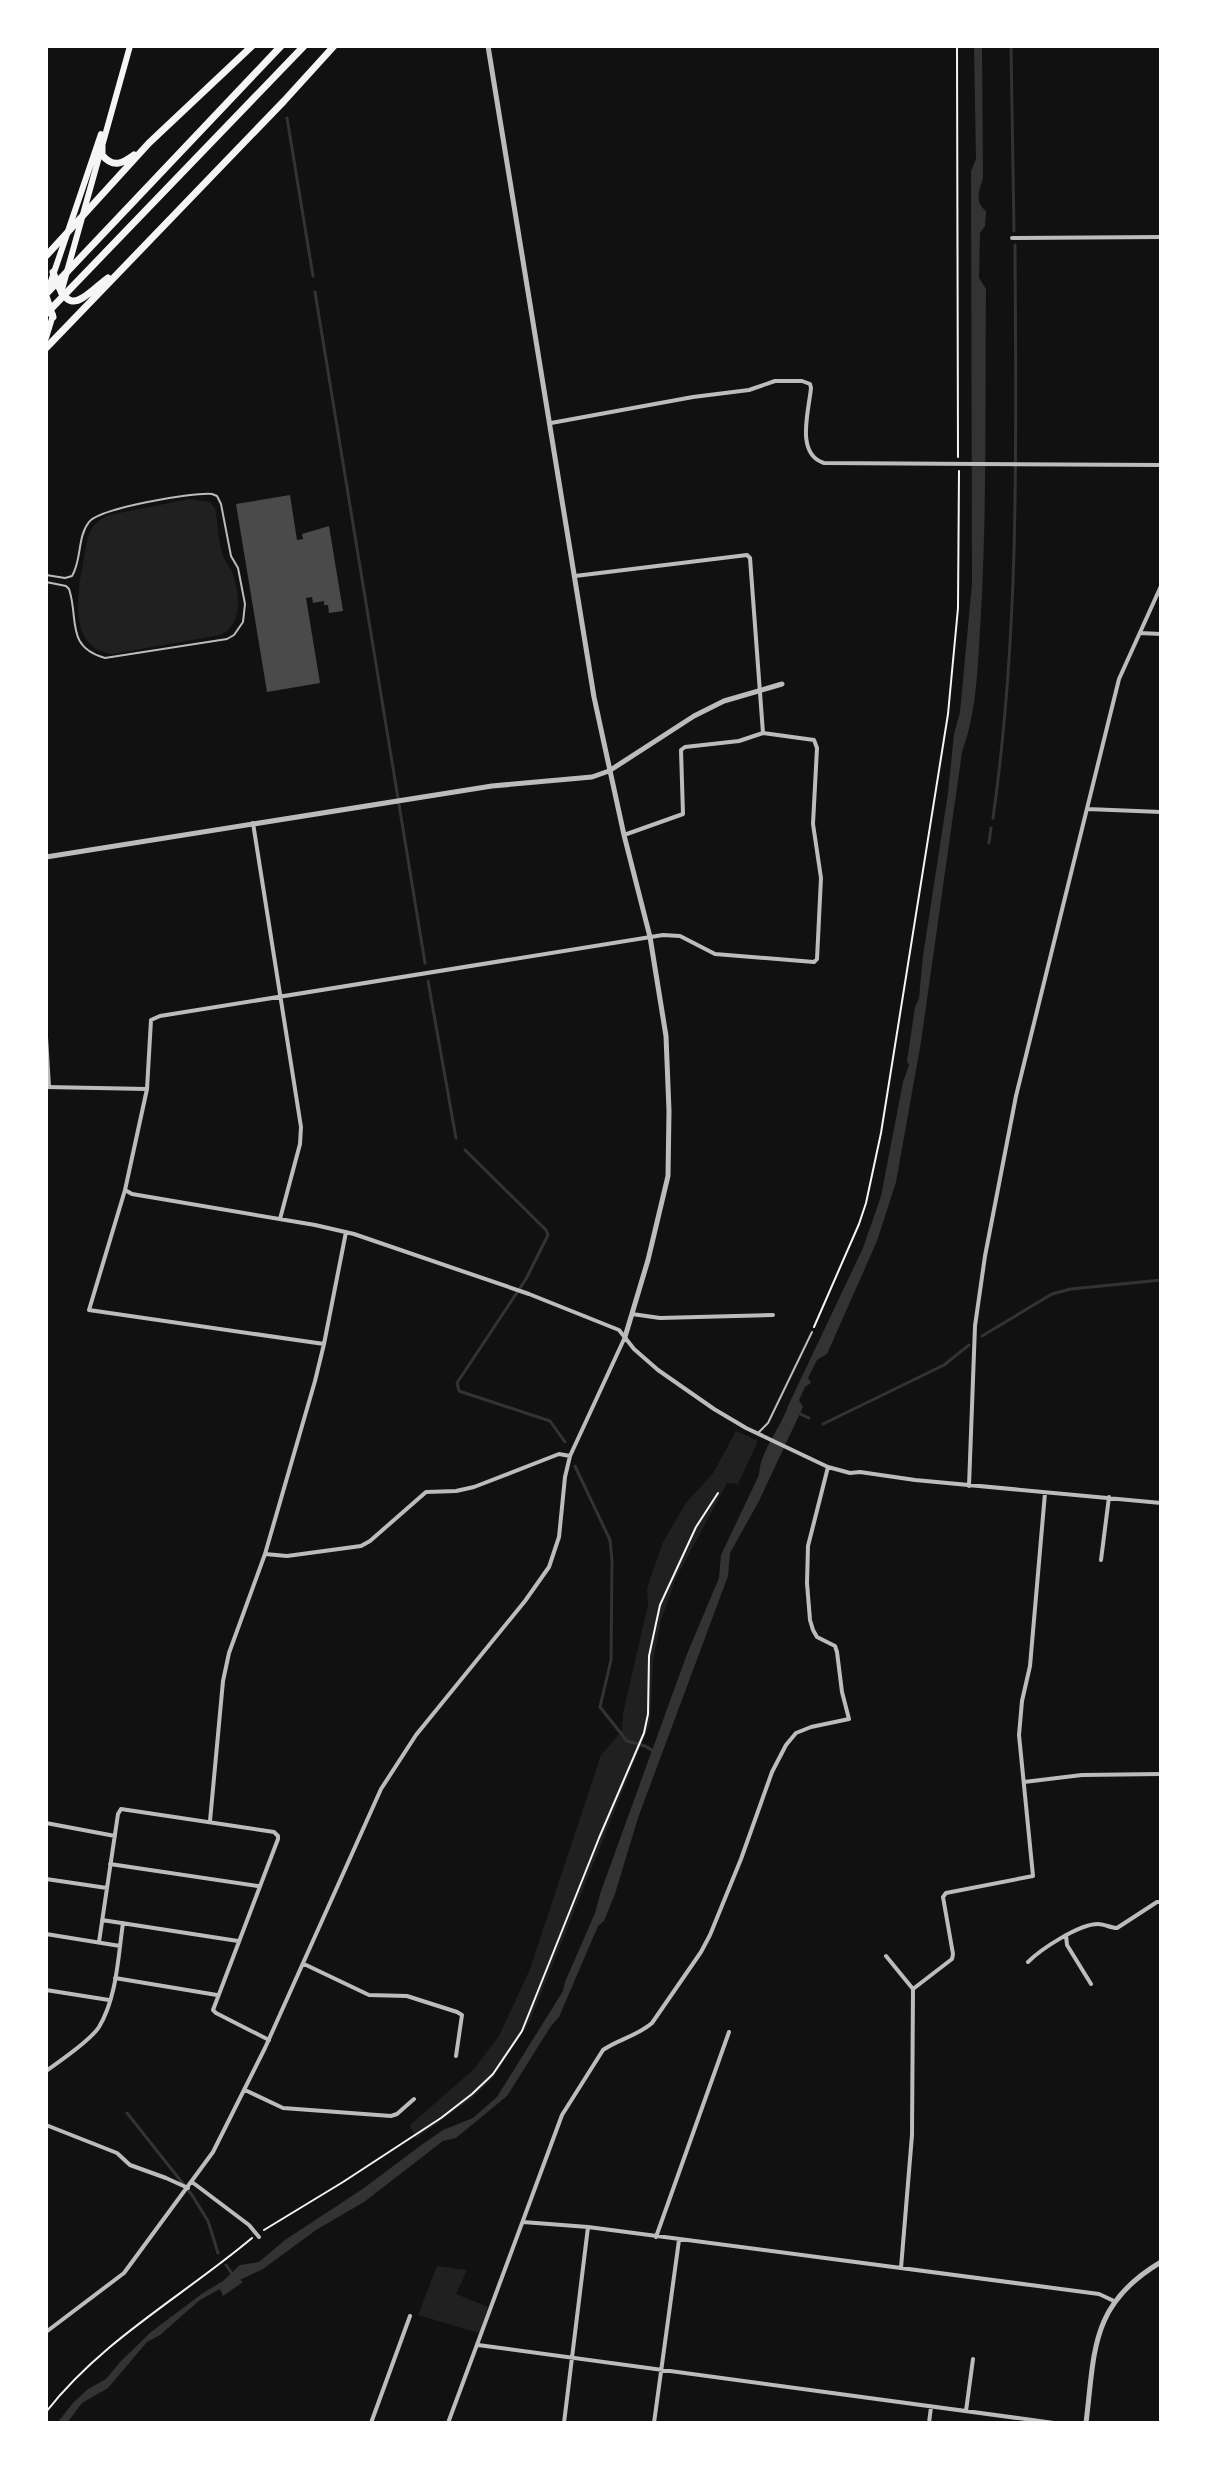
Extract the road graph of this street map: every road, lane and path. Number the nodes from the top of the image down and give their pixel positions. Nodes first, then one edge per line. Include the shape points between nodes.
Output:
1 (130, 46) edge
2 (252, 46) edge
3 (281, 46) edge
4 (304, 46) edge
5 (334, 46) edge
6 (488, 46) edge
7 (957, 46) edge
8 (111, 108) junction
9 (149, 143) junction
10 (102, 147) junction
11 (84, 215) junction
12 (65, 236) junction
13 (1161, 237) edge
14 (1012, 238) dead end
15 (46, 256) edge
16 (123, 268) junction
17 (53, 272) junction
18 (60, 293) junction
19 (46, 295) edge
20 (49, 316) edge
21 (46, 338) edge
22 (46, 348) edge
23 (551, 423) junction
24 (960, 463) junction
25 (1161, 465) edge
26 (46, 575) edge
27 (575, 576) junction
28 (46, 582) edge
29 (1161, 586) edge
30 (1140, 633) junction
31 (1161, 634) edge
32 (782, 684) dead end
33 (760, 689) junction
34 (763, 733) junction
35 (609, 771) junction
36 (1087, 809) junction
37 (1161, 812) edge
38 (253, 823) junction
39 (624, 835) junction
40 (46, 857) edge
41 (650, 937) junction
42 (282, 996) junction
43 (46, 1037) edge
44 (48, 1087) edge
45 (147, 1089) junction
46 (125, 1190) junction
47 (280, 1219) junction
48 (346, 1232) junction
49 (632, 1314) junction
50 (773, 1315) dead end
51 (812, 1332) joint
52 (625, 1337) junction
53 (324, 1344) junction
54 (760, 1435) junction
55 (570, 1456) junction
56 (828, 1467) junction
57 (969, 1486) junction
58 (718, 1493) dead end
59 (1045, 1493) junction
60 (1109, 1497) junction
61 (1161, 1503) edge
62 (265, 1554) junction
63 (1101, 1560) dead end
64 (1161, 1774) edge
65 (1024, 1782) junction
66 (210, 1821) junction
67 (46, 1823) edge
68 (115, 1836) junction
69 (110, 1864) junction
70 (46, 1879) edge
71 (259, 1886) junction
72 (107, 1888) junction
73 (1161, 1902) edge
74 (102, 1920) junction
75 (123, 1923) junction
76 (46, 1934) edge
77 (1066, 1935) junction
78 (238, 1941) junction
79 (99, 1942) junction
80 (120, 1946) junction
81 (886, 1956) dead end
82 (1028, 1962) dead end
83 (304, 1964) junction
84 (115, 1978) junction
85 (1091, 1984) dead end
86 (913, 1989) junction
87 (46, 1990) edge
88 (217, 1995) junction
89 (109, 2000) junction
90 (729, 2032) dead end
91 (269, 2040) junction
92 (456, 2056) dead end
93 (46, 2071) edge
94 (245, 2090) junction
95 (414, 2099) dead end
96 (46, 2125) edge
97 (192, 2182) junction
98 (188, 2188) junction
99 (522, 2222) junction
100 (588, 2227) junction
101 (266, 2229) dead end
102 (259, 2237) dead end
103 (656, 2237) junction
104 (252, 2238) dead end
105 (679, 2240) junction
106 (1161, 2262) edge
107 (901, 2268) junction
108 (1114, 2301) junction
109 (410, 2316) dead end
110 (46, 2332) edge
111 (478, 2345) junction
112 (573, 2359) junction
113 (973, 2359) dead end
114 (660, 2371) junction
115 (931, 2407) junction
116 (966, 2411) junction
117 (46, 2412) edge
118 (371, 2423) edge
119 (448, 2423) edge
120 (564, 2423) edge
121 (654, 2423) edge
122 (929, 2423) edge
123 (1054, 2423) edge
124 (1086, 2423) edge

1 - 8 main road
2 - 9 highway
3 - 19 highway
4 - 20 highway
5 - 16 highway
6 - 23 street
7 - 24 path
8 - 10 main road
8 - 12 main road
9 - 10 highway via 119,164 105,158
9 - 11 highway
10 - 11 main road
11 - 12 highway
11 - 18 main road
12 - 15 highway
12 - 17 main road
13 - 14 street
16 - 18 highway via 81,300 71,301
16 - 22 highway
17 - 18 highway
17 - 19 main road
18 - 20 main road
19 - 20 highway
20 - 21 main road
23 - 24 street via 749,390 775,381 802,381 811,388 807,448 817,461
23 - 27 street
24 - 25 street
24 - 51 path via 958,608 948,714 881,1133 859,1224
26 - 28 lane via 72,576 83,534 94,517 208,493 221,504 245,612 239,629 227,639 105,658 80,642 69,589
27 - 33 street via 747,555
27 - 35 street
29 - 30 street
30 - 31 street
30 - 36 street via 1119,679
32 - 33 street
33 - 34 street
33 - 35 street via 694,716
34 - 39 street via 685,747 683,814
34 - 41 street via 814,740 817,748 817,959 723,955 680,936
35 - 38 street via 582,779 492,786
35 - 39 street
36 - 37 street
36 - 57 street via 1016,1096 985,1256 975,1326
38 - 40 street
38 - 42 street
39 - 41 street
41 - 42 street
41 - 49 street via 666,1036 668,1176
42 - 45 street via 153,1018
42 - 47 street via 301,1127
43 - 44 street
44 - 45 street
45 - 46 street
46 - 47 street
46 - 53 street via 89,1310
47 - 48 street
48 - 52 street via 524,1292
48 - 53 street
49 - 50 street
49 - 52 street
51 - 54 lane
52 - 54 street via 658,1370
52 - 55 street
53 - 62 street
54 - 56 street
55 - 62 street via 559,1454 464,1490 426,1492 361,1546
55 - 83 street via 559,1537 549,1567 394,1768
56 - 57 street
56 - 99 street via 808,1546 810,1620 817,1637 835,1646 849,1719 796,1733 786,1745 701,1952 652,2023 603,2050 562,2115
57 - 59 street
58 - 101 path via 660,1605 649,1656 644,1733 522,2031 493,2074 441,2118
59 - 60 street
59 - 65 street via 1019,1735
60 - 61 street
60 - 63 street
62 - 66 street via 223,1681
64 - 65 street
65 - 86 street via 1033,1876 946,1893 952,1959
66 - 68 street via 124,1808 119,1810
66 - 71 street via 277,1833
67 - 68 street
68 - 69 street
69 - 71 street
69 - 72 street
70 - 72 street
71 - 78 street
72 - 74 street
73 - 77 street via 1117,1928 1096,1924
74 - 75 street
74 - 79 street
75 - 78 street
75 - 80 street
76 - 79 street
77 - 82 street
77 - 85 street
78 - 88 street
79 - 80 street
80 - 84 street
81 - 86 street
83 - 91 street
83 - 92 street via 369,1995 407,1996 462,2015
84 - 88 street
84 - 89 street
86 - 107 street via 912,2135
87 - 89 street
88 - 91 street via 216,2013
89 - 93 street via 98,2029
90 - 103 street
91 - 94 street
94 - 95 street via 283,2108 391,2116
94 - 97 street
96 - 98 street
97 - 98 street
97 - 102 street
98 - 110 street via 117,2281
99 - 100 street
99 - 111 street
100 - 103 street
100 - 112 street
103 - 105 street
104 - 117 path via 116,2342
105 - 107 street
105 - 114 street
106 - 108 street
107 - 108 street via 1099,2294
108 - 124 street via 1097,2341
109 - 118 street
111 - 112 street
111 - 119 street
112 - 114 street
112 - 120 street
113 - 116 street
114 - 115 street
114 - 121 street
115 - 116 street
115 - 122 street
116 - 123 street

